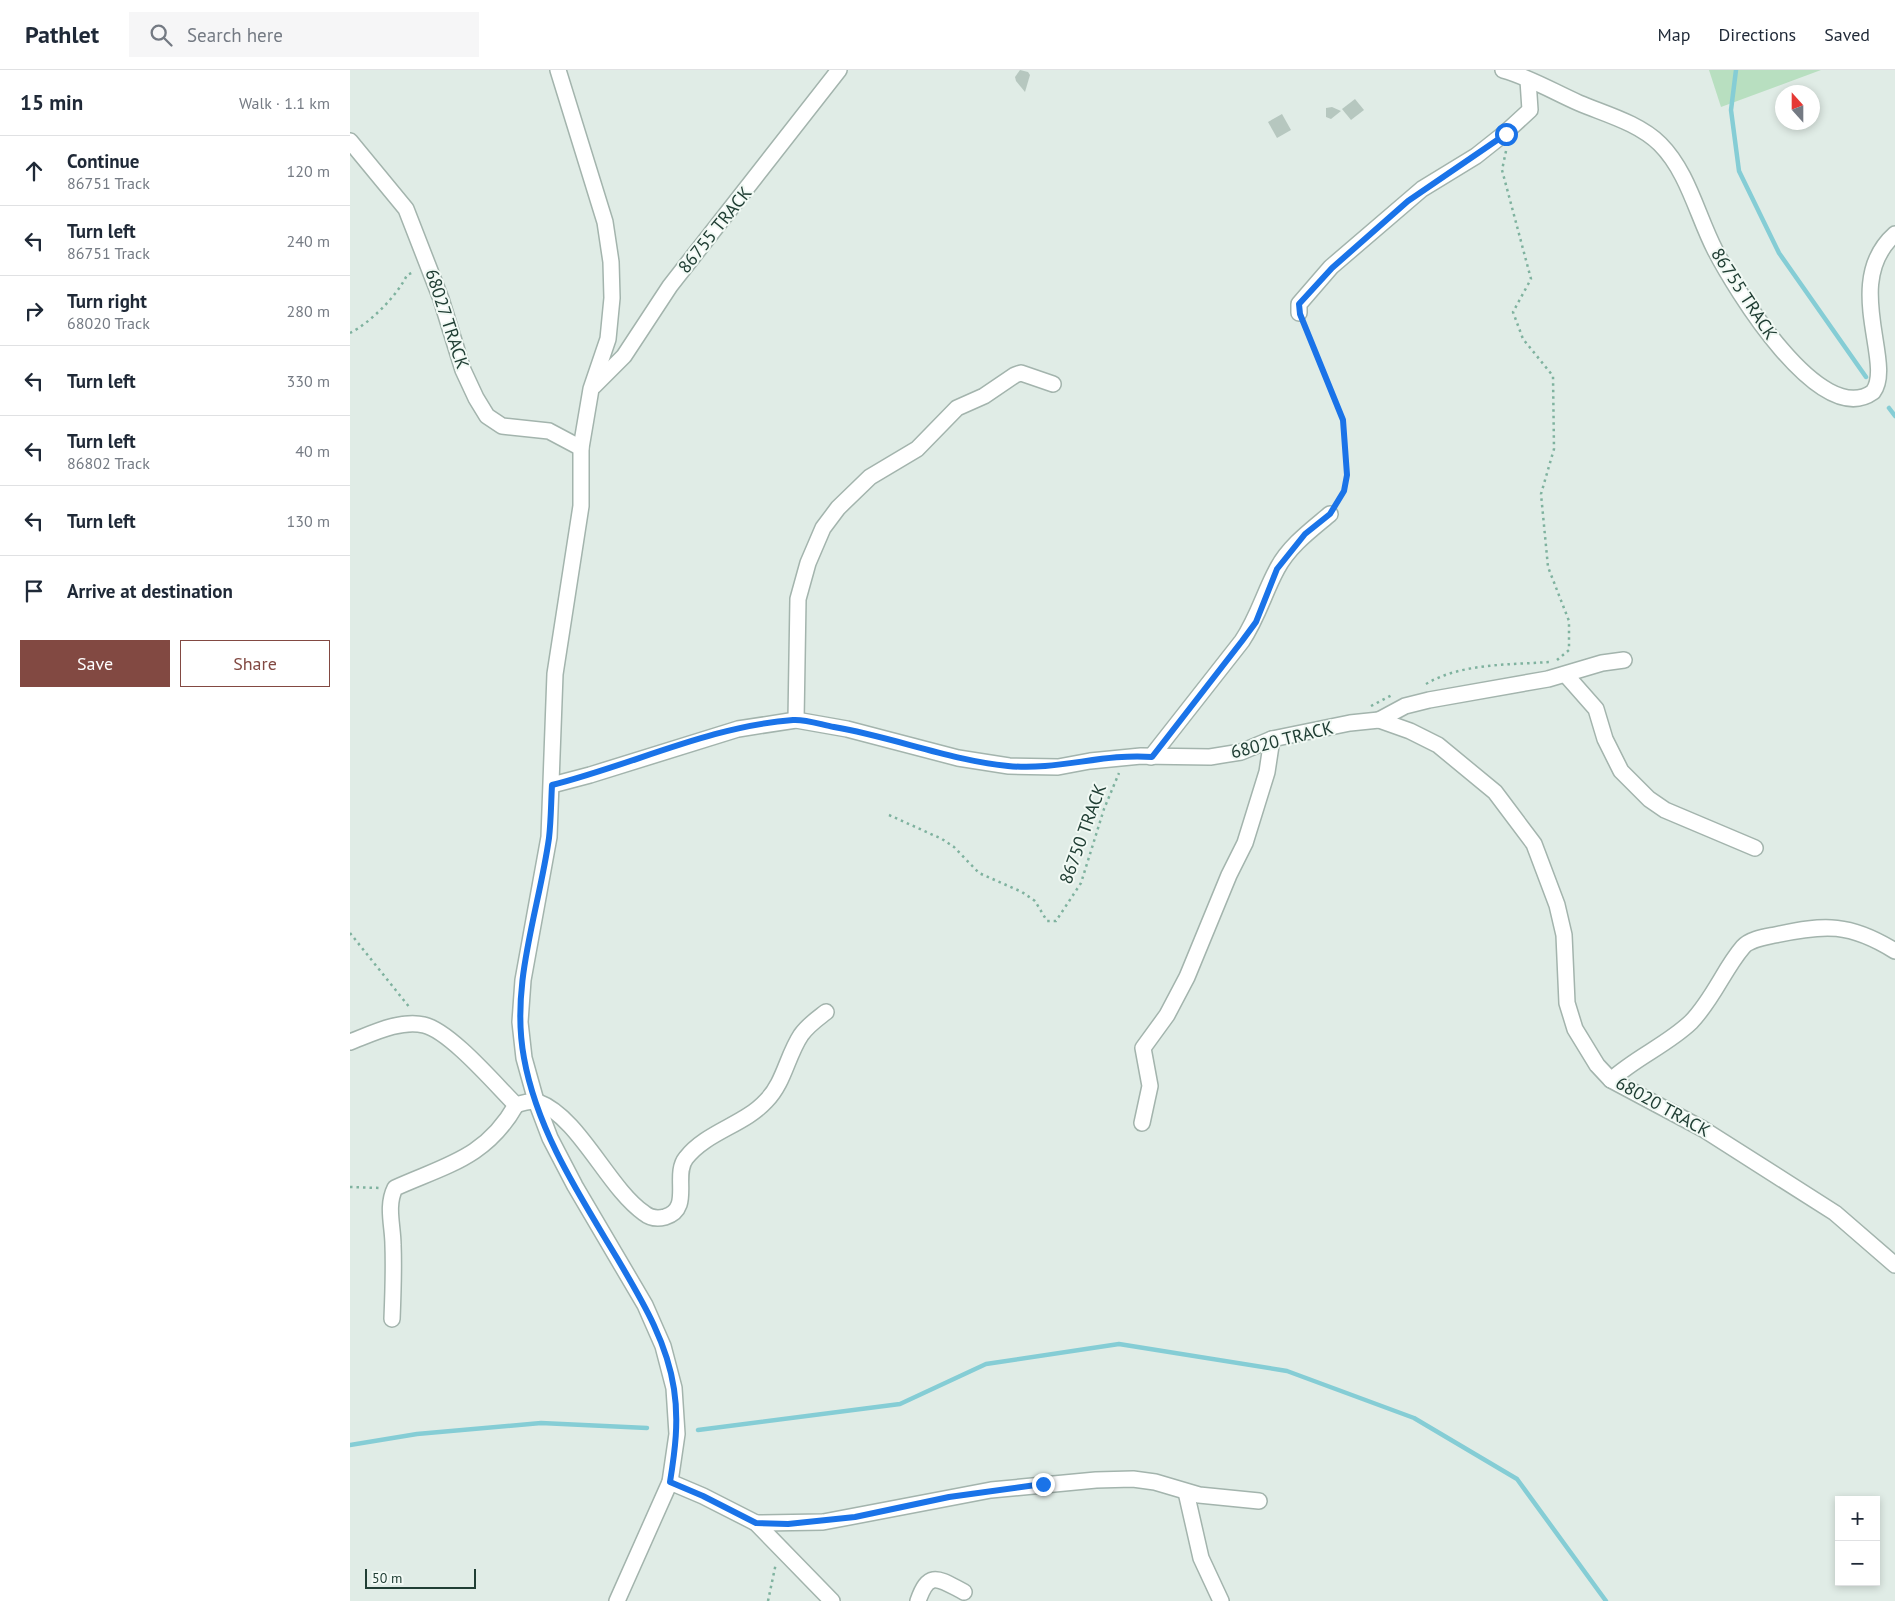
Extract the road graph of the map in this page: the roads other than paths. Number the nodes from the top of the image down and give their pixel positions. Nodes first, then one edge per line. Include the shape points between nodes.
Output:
1 (558, 70) edge
2 (840, 70) edge
3 (1503, 70) edge
4 (1528, 80) junction
5 (352, 146) edge
6 (1895, 234) edge
7 (1300, 314) road end
8 (1053, 384) dead end
9 (591, 389) junction
10 (581, 448) junction
11 (1330, 514) road end
12 (1624, 660) dead end
13 (1566, 675) junction
14 (796, 720) junction
15 (1378, 720) junction
16 (1272, 739) junction
17 (1152, 757) junction
18 (552, 785) junction
19 (1754, 848) dead end
20 (1895, 951) edge
21 (826, 1012) dead end
22 (350, 1042) edge
23 (1611, 1080) junction
24 (536, 1101) junction
25 (516, 1104) junction
26 (1142, 1123) dead end
27 (1895, 1265) edge
28 (392, 1319) dead end
29 (670, 1482) junction
30 (1186, 1492) junction
31 (1259, 1501) dead end
32 (756, 1523) junction
33 (964, 1592) dead end
34 (617, 1601) edge
35 (832, 1601) edge
36 (918, 1601) edge
37 (1221, 1601) edge

1 - 9 street via 605,222 611,262 608,339
2 - 9 street, 86755 TRACK via 670,286 624,356
3 - 4 street, 86755 TRACK
4 - 6 street, 86755 TRACK via 1636,128 1658,142 1672,157 1716,252 1758,321 1798,367 1833,394 1848,399 1860,398 1882,384 1886,356 1875,308 1873,282 1879,259 1888,240
4 - 7 street via 1530,110 1506,134 1476,156 1422,189 1332,268 1299,304
5 - 10 street, 68027 TRACK via 406,209 430,268 463,370 487,416 502,426 549,432
8 - 14 street via 1021,373 957,408 917,448 870,476 838,508 823,528 808,563 798,599
9 - 10 street
10 - 18 street via 581,506 555,674
11 - 17 street via 1288,553 1277,569 1256,622
12 - 13 street via 1602,663
13 - 15 street via 1428,700 1404,706
13 - 19 street via 1596,708 1605,739 1621,771 1649,799 1666,810
14 - 17 street, 68020 TRACK via 847,729 958,758 1009,766 1058,767
14 - 18 street, 68020 TRACK via 738,729
15 - 16 street, 68020 TRACK
15 - 23 street, 68020 TRACK via 1438,745 1495,792 1534,844 1557,905 1564,935 1567,1004 1575,1030 1597,1065
16 - 17 street, 68020 TRACK via 1234,754
16 - 26 street via 1267,772 1245,843 1188,977 1167,1015 1143,1048 1150,1086
18 - 24 street via 549,837 523,980 520,1022 524,1058
20 - 23 street via 1854,931 1832,927 1807,928 1751,942 1738,954 1719,987 1693,1019 1667,1042 1626,1066
21 - 24 street via 800,1036 777,1087 766,1102 685,1158 681,1167 680,1205 668,1216 649,1217 638,1209 571,1129 553,1110
22 - 25 street via 393,1027 424,1024 452,1042
23 - 27 street, 68020 TRACK via 1703,1129 1835,1213
24 - 25 street
24 - 29 street via 558,1154 645,1305 663,1346 674,1388 677,1434
25 - 28 street via 502,1128 475,1151 395,1188 390,1197
29 - 32 street
29 - 34 street
30 - 31 street
30 - 32 street via 1133,1479 1096,1480 974,1493 823,1522
30 - 37 street via 1201,1558
32 - 35 street
33 - 36 street via 945,1582 932,1580 926,1582

